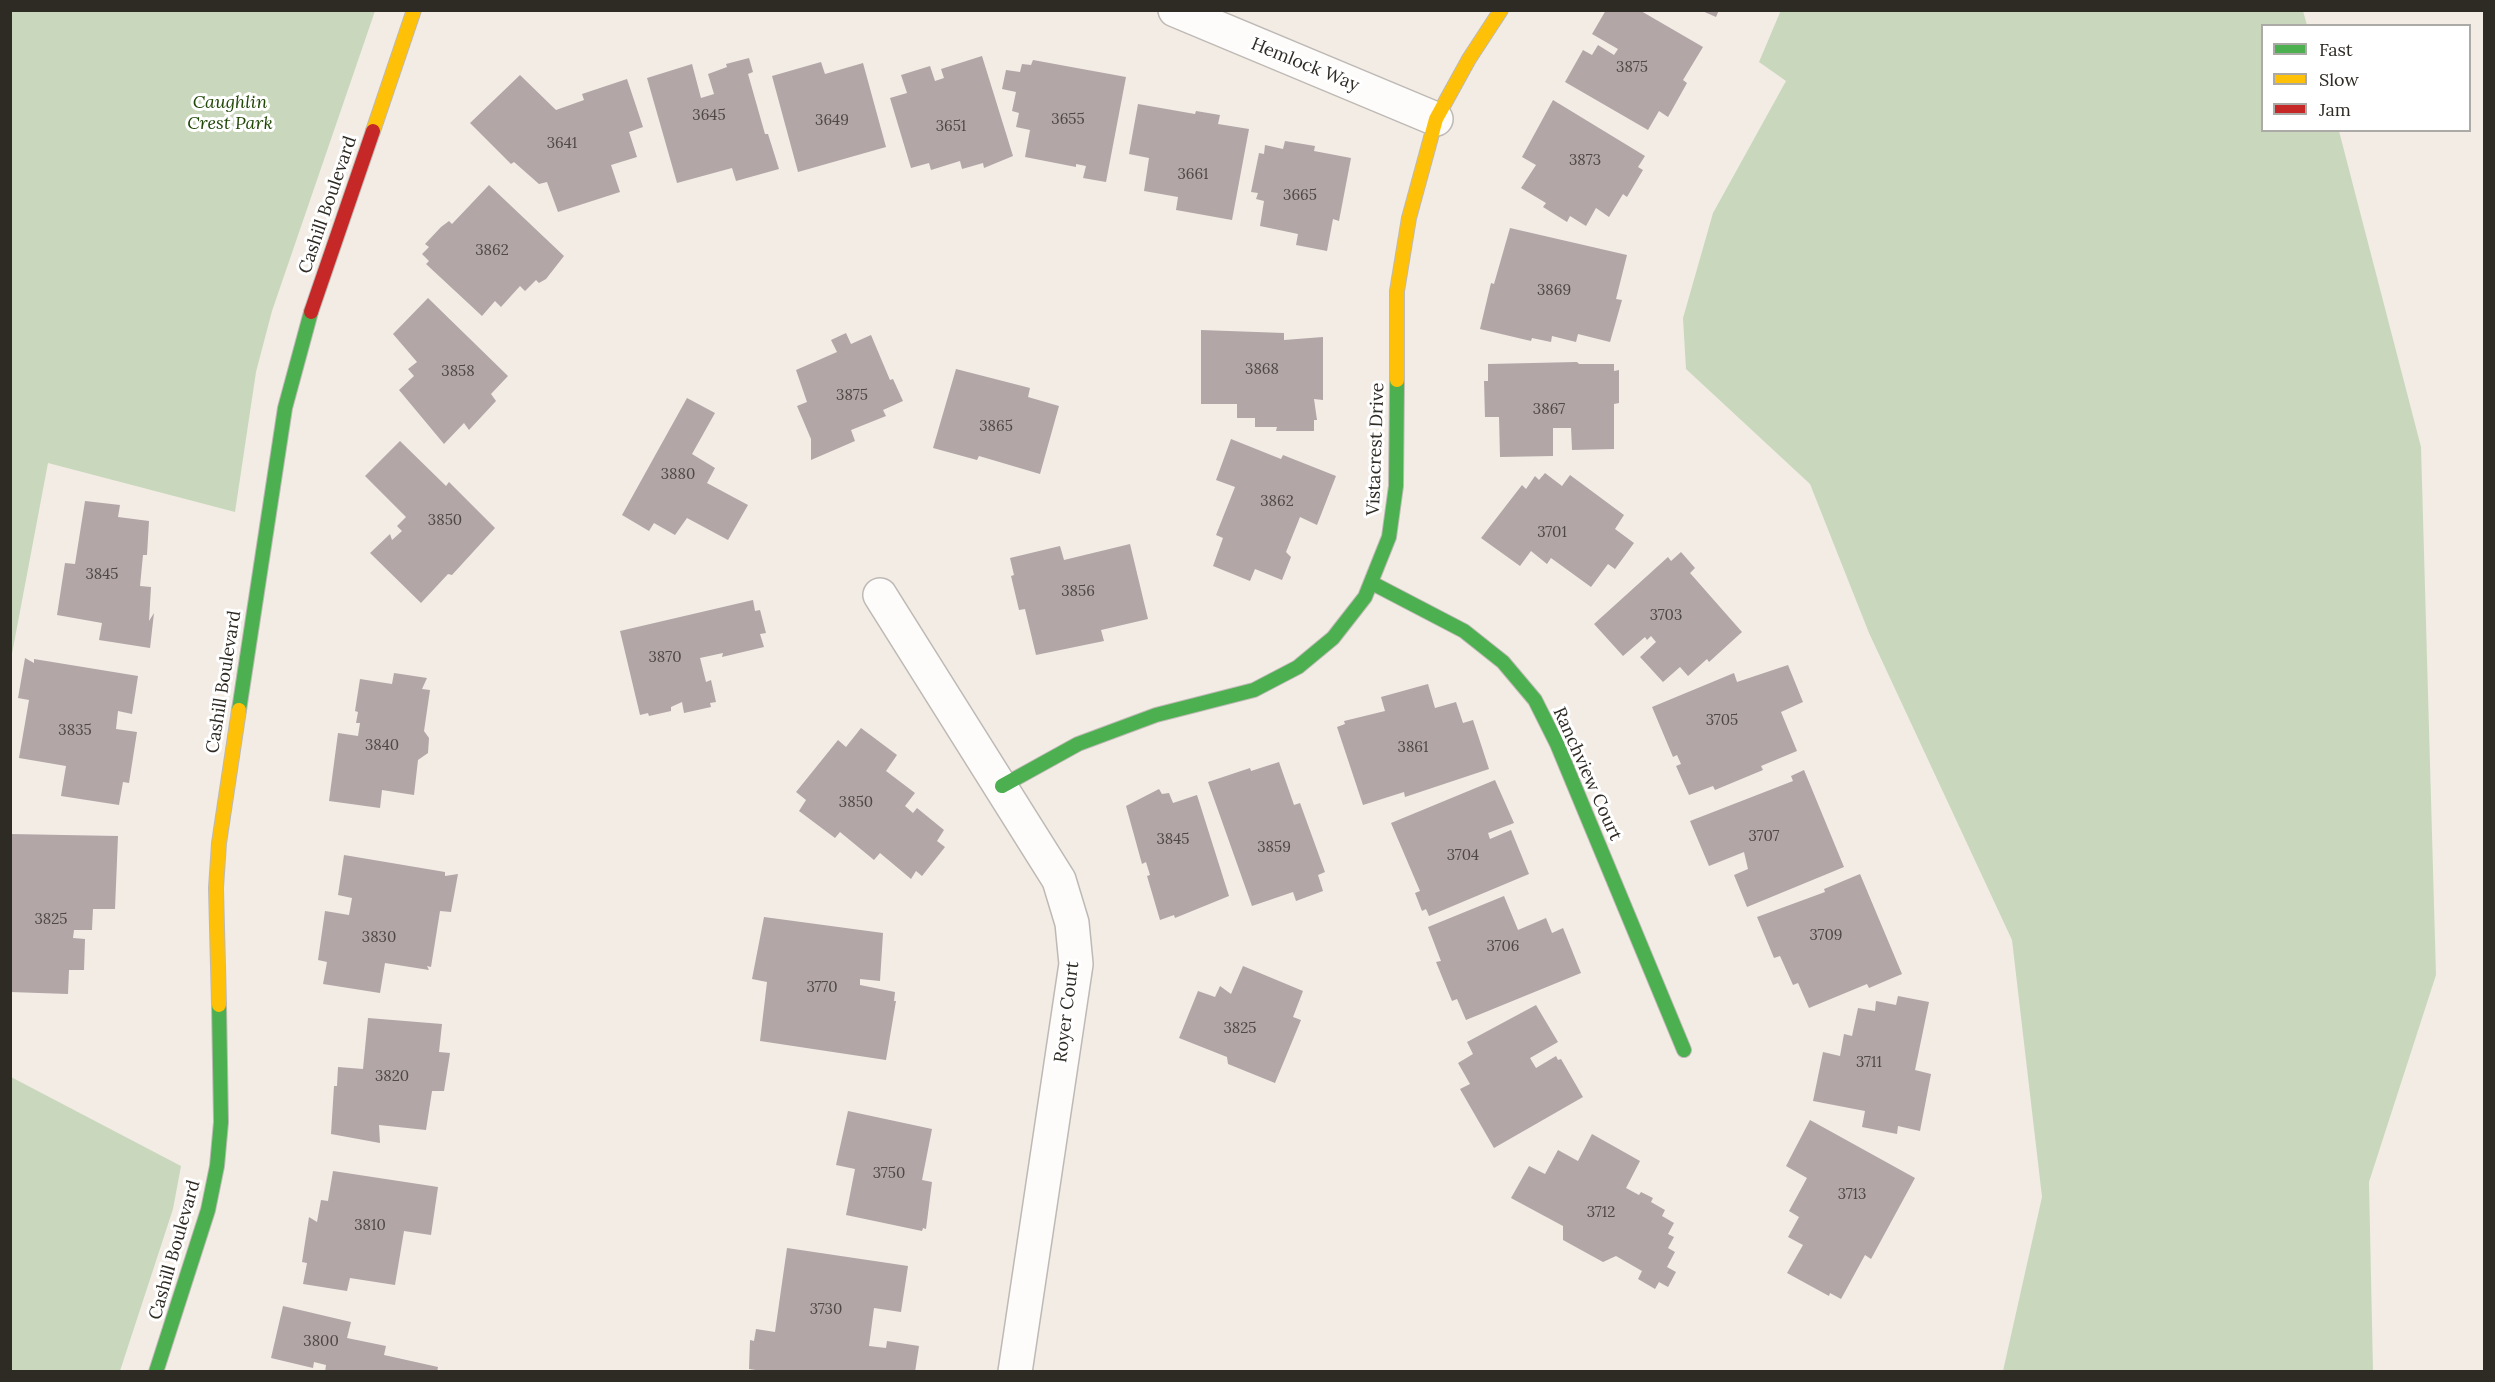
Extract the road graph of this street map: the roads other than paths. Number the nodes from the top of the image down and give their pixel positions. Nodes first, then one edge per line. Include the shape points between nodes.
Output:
1 (414, 10) edge
2 (1174, 10) edge
3 (1501, 10) edge
4 (1436, 119) junction
5 (1372, 583) junction
6 (880, 595) dead end
7 (1002, 786) junction
8 (1683, 1050) dead end
9 (156, 1371) edge
10 (1015, 1371) edge

1 - 9 street, Cashill Boulevard via 305,330 285,408 219,843 216,888 221,1122 217,1166 208,1210
2 - 4 street, Hemlock Way
3 - 4 street, Vistacrest Drive
4 - 5 street, Vistacrest Drive via 1409,218 1397,291 1396,486 1389,537
5 - 7 street, Vistacrest Drive via 1333,638 1298,667 1254,690 1155,716 1078,744
5 - 8 street, Ranchview Court via 1464,631 1503,662 1535,700 1557,744
6 - 7 street, Royer Court
7 - 10 street, Royer Court via 1059,880 1072,923 1076,964

